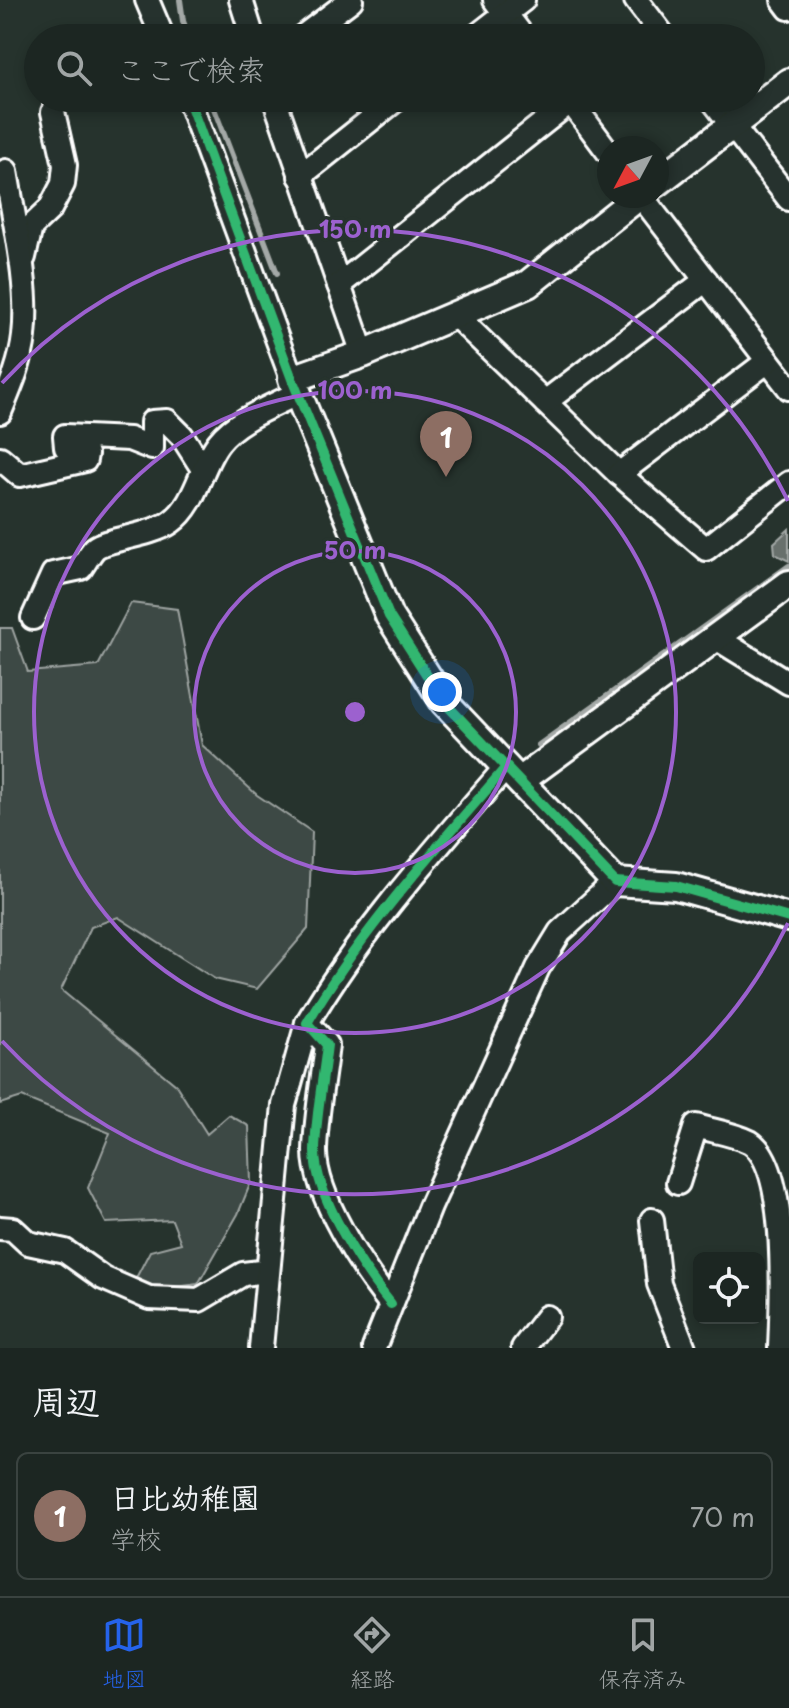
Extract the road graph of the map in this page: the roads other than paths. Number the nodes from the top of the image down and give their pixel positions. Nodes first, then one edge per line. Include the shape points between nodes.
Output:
1 (147, 0) edge
2 (241, 0) edge
3 (351, 0) edge
4 (636, 0) edge
5 (783, 0) edge
6 (508, 5) edge
7 (789, 8) edge
8 (157, 24) edge
9 (249, 24) edge
10 (319, 24) edge
11 (488, 24) edge
12 (517, 24) edge
13 (654, 24) edge
14 (789, 82) edge
15 (765, 100) edge
16 (53, 112) dead end
17 (193, 112) edge
18 (279, 112) edge
19 (380, 112) edge
20 (555, 112) edge
21 (579, 112) edge
22 (722, 112) edge
23 (749, 112) edge
24 (732, 125) junction
25 (597, 137) edge
26 (6, 171) dead end
27 (669, 174) edge
28 (300, 176) junction
29 (789, 199) edge
30 (625, 208) edge
31 (649, 208) edge
32 (21, 270) junction
33 (706, 280) junction
34 (339, 285) junction
35 (455, 315) junction
36 (363, 354) junction
37 (768, 361) junction
38 (295, 386) junction
39 (789, 388) edge
40 (545, 402) junction
41 (0, 412) edge
42 (0, 458) edge
43 (203, 469) junction
44 (619, 474) junction
45 (789, 483) edge
46 (789, 584) edge
47 (33, 618) dead end
48 (716, 638) junction
49 (789, 683) edge
50 (513, 773) junction
51 (615, 882) junction
52 (789, 918) edge
53 (307, 1023) junction
54 (678, 1183) dead end
55 (652, 1220) dead end
56 (0, 1228) edge
57 (268, 1271) junction
58 (391, 1304) junction
59 (547, 1317) dead end
60 (261, 1348) edge
61 (374, 1348) edge
62 (523, 1348) edge
63 (684, 1348) edge
64 (780, 1348) edge

1 - 8 street
2 - 9 street
3 - 10 street
4 - 13 street
5 - 7 street
6 - 11 street
6 - 12 street
14 - 15 street
16 - 32 street via 65,165 63,184 50,209 31,227
17 - 38 street
18 - 28 street
19 - 28 street
20 - 34 street
21 - 25 street
22 - 24 street
23 - 24 street
24 - 27 street
24 - 29 street
26 - 32 street
28 - 34 street
30 - 35 street via 528,284
31 - 33 street
32 - 41 street via 24,335
33 - 37 street
33 - 40 street
34 - 36 street
35 - 36 street
35 - 40 street
36 - 38 street
37 - 39 street
37 - 44 street
38 - 43 street via 220,440
38 - 50 street via 389,616 444,702
40 - 44 street
42 - 43 street via 20,475 85,460 86,454 66,447 65,436 129,439 152,448 152,422 167,421
43 - 47 street via 174,520 152,533 97,546 81,568 53,574
44 - 45 street via 706,549
46 - 48 street
48 - 49 street
48 - 50 street
50 - 51 street
50 - 53 street via 375,921
51 - 52 street via 676,886
51 - 58 street via 560,932 538,968
53 - 57 street via 284,1105
53 - 58 street via 327,1045 315,1153 325,1195 366,1274
54 - 64 street via 696,1126 751,1142 768,1159 779,1185 785,1231
55 - 63 street via 659,1284
56 - 57 street via 13,1229 28,1243 65,1251 103,1278 149,1298 199,1300 243,1274
57 - 60 street
58 - 61 street
59 - 62 street

